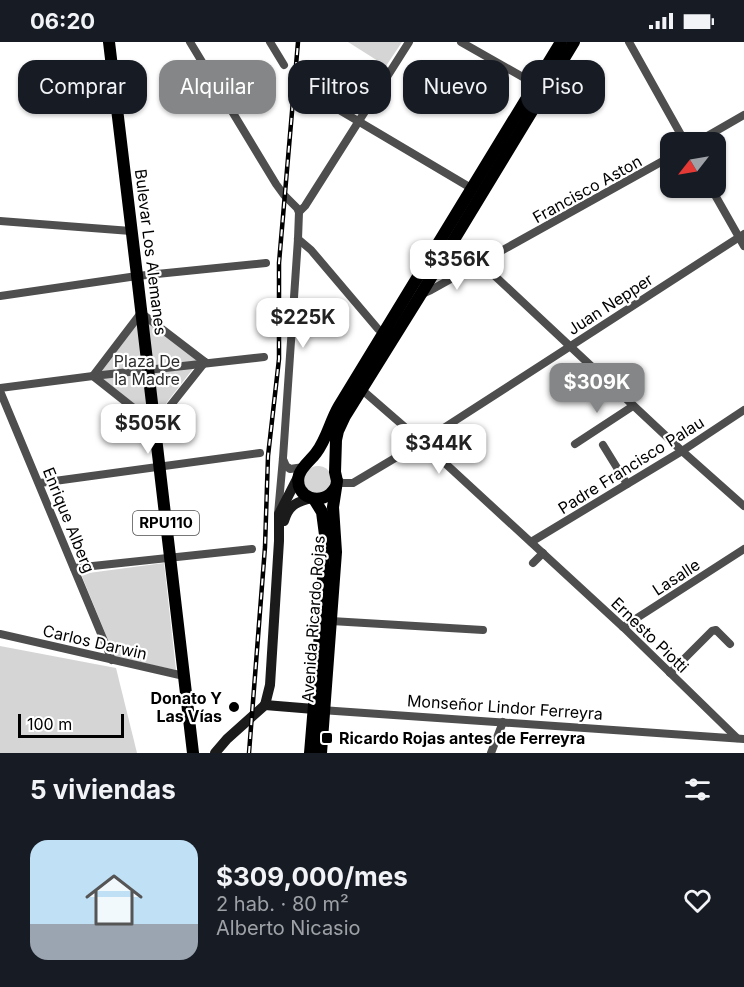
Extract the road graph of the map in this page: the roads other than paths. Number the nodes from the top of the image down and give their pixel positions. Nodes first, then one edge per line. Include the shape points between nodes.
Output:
1 (109, 42) edge
2 (190, 42) edge
3 (270, 42) edge
4 (409, 42) edge
5 (461, 42) edge
6 (561, 42) edge
7 (574, 42) edge
8 (629, 42) edge
9 (550, 60) edge
10 (284, 65) dead end
11 (521, 76) edge
12 (521, 107) edge
13 (346, 114) edge
14 (744, 115) edge
15 (359, 122) junction
16 (680, 132) edge
17 (714, 132) edge
18 (660, 164) edge
19 (471, 188) junction
20 (717, 198) edge
21 (299, 212) junction
22 (0, 221) edge
23 (131, 231) junction
24 (741, 235) edge
25 (298, 239) junction
26 (453, 242) junction
27 (744, 246) edge
28 (445, 255) junction
29 (266, 263) dead end
30 (481, 263) junction
31 (137, 276) junction
32 (421, 294) junction
33 (0, 296) edge
34 (141, 313) junction
35 (383, 333) junction
36 (570, 346) junction
37 (264, 357) dead end
38 (205, 362) junction
39 (149, 369) junction
40 (93, 376) junction
41 (0, 389) edge
42 (361, 389) junction
43 (633, 406) junction
44 (744, 410) edge
45 (155, 425) junction
46 (422, 442) junction
47 (575, 444) dead end
48 (603, 445) dead end
49 (682, 451) junction
50 (260, 453) dead end
51 (283, 458) junction
52 (159, 466) junction
53 (303, 469) junction
54 (335, 480) junction
55 (40, 483) junction
56 (627, 484) junction
57 (312, 499) junction
58 (744, 506) edge
59 (278, 519) junction
60 (279, 541) junction
61 (531, 542) junction
62 (252, 549) dead end
63 (744, 549) edge
64 (543, 553) junction
65 (170, 557) junction
66 (533, 563) dead end
67 (75, 568) junction
68 (331, 621) junction
69 (623, 627) junction
70 (483, 630) dead end
71 (0, 634) edge
72 (730, 644) dead end
73 (112, 660) junction
74 (670, 673) junction
75 (184, 676) junction
76 (270, 685) junction
77 (265, 705) junction
78 (283, 706) junction
79 (319, 710) junction
80 (503, 722) junction
81 (741, 738) edge
82 (193, 752) edge
83 (215, 753) edge
84 (310, 753) edge
85 (321, 753) edge
86 (491, 753) edge

1 - 23 main road, Bulevar Los Alemanes / RPU110
2 - 21 street via 276,184
3 - 10 street
4 - 15 street
5 - 11 street
6 - 9 main road
7 - 26 main road
8 - 16 street
12 - 19 main road
13 - 15 street
14 - 17 street
15 - 19 street
15 - 21 street
18 - 30 street, Francisco Aston
19 - 28 main road via 476,194 474,200
19 - 35 main road
20 - 24 street
21 - 25 street
22 - 23 street
23 - 31 main road, Bulevar Los Alemanes / RPU110
24 - 27 street
24 - 36 street, Juan Nepper
25 - 35 street
25 - 51 street
26 - 28 main road
26 - 30 street
28 - 32 main road, Avenida Ricardo Rojas
29 - 31 street
30 - 32 street, Francisco Aston
30 - 36 street
31 - 33 street
31 - 34 main road, Bulevar Los Alemanes / RPU110
32 - 42 main road, Avenida Ricardo Rojas
34 - 38 street
34 - 39 main road, Bulevar Los Alemanes / RPU110
34 - 40 street
35 - 53 main road via 335,412 321,447
36 - 43 street
36 - 46 street, Juan Nepper
37 - 38 street
38 - 39 street
38 - 45 street
39 - 40 street
39 - 45 main road, Bulevar Los Alemanes / RPU110
40 - 41 street
40 - 45 street
41 - 55 street, Enrique Alberg
42 - 46 street
42 - 54 main road, Avenida Ricardo Rojas via 338,431
43 - 47 street
43 - 49 street
44 - 49 street, Padre Francisco Palau
45 - 52 main road, Bulevar Los Alemanes / RPU110
46 - 54 street, Juan Nepper via 353,483
46 - 61 street
48 - 56 street
49 - 56 street, Padre Francisco Palau
49 - 58 street
50 - 52 street
51 - 53 street via 290,469
51 - 59 street
52 - 55 street
52 - 65 main road, Bulevar Los Alemanes / RPU110
53 - 54 main road via 314,461 321,462 330,466
53 - 57 main road via 301,490
53 - 59 main road
54 - 57 main road via 326,497
54 - 68 main road, Avenida Ricardo Rojas via 336,552
55 - 67 street, Enrique Alberg
56 - 61 street, Padre Francisco Palau
57 - 60 main road via 294,504 288,511
57 - 79 main road, Avenida Ricardo Rojas via 322,512 325,535
59 - 60 main road
60 - 76 main road
61 - 64 street, Ernesto Piotti
62 - 65 street
63 - 69 street, Lasalle
64 - 66 street
64 - 69 street, Ernesto Piotti
65 - 67 street
65 - 75 main road, Bulevar Los Alemanes / RPU110
67 - 73 street, Enrique Alberg
68 - 70 street
68 - 79 main road, Avenida Ricardo Rojas
69 - 74 street, Ernesto Piotti
71 - 73 street, Carlos Darwin
72 - 74 street via 716,630 712,631
73 - 75 street, Carlos Darwin
74 - 81 street, Ernesto Piotti
75 - 82 main road, Bulevar Los Alemanes / RPU110
76 - 77 main road
76 - 78 main road
77 - 78 main road, Monseñor Lindor Ferreyra
77 - 83 main road
78 - 79 main road, Monseñor Lindor Ferreyra
79 - 80 street, Monseñor Lindor Ferreyra
79 - 84 main road, Avenida Ricardo Rojas
79 - 85 main road, Avenida Ricardo Rojas
80 - 81 street, Monseñor Lindor Ferreyra
80 - 86 street

